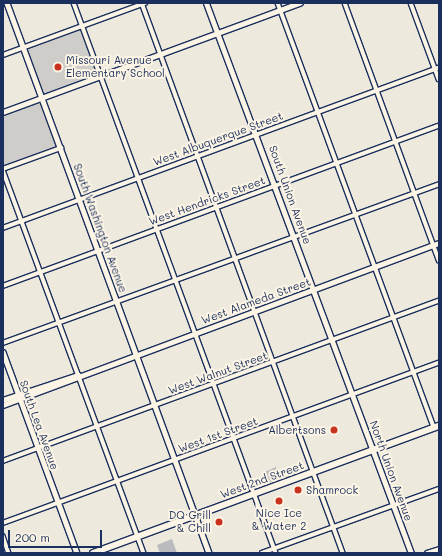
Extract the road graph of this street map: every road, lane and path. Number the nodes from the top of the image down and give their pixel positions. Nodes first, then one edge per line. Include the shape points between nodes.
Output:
1 (8, 3) edge
2 (74, 3) edge
3 (144, 3) edge
4 (206, 3) edge
5 (278, 3) edge
6 (300, 3) edge
7 (345, 3) edge
8 (411, 3) edge
9 (281, 10) junction
10 (82, 26) junction
11 (217, 33) junction
12 (24, 47) junction
13 (3, 54) edge
14 (161, 54) junction
15 (437, 68) edge
16 (101, 76) junction
17 (439, 79) edge
18 (377, 91) junction
19 (42, 97) junction
20 (3, 112) edge
21 (318, 112) junction
22 (439, 126) edge
23 (257, 135) junction
24 (395, 142) junction
25 (61, 148) junction
26 (197, 156) junction
27 (337, 163) junction
28 (3, 170) edge
29 (138, 178) junction
30 (439, 184) edge
31 (276, 186) junction
32 (414, 193) junction
33 (80, 199) junction
34 (216, 208) junction
35 (355, 214) junction
36 (22, 221) junction
37 (3, 228) edge
38 (157, 229) junction
39 (294, 237) junction
40 (439, 243) edge
41 (433, 245) junction
42 (98, 251) junction
43 (234, 259) junction
44 (439, 260) edge
45 (375, 266) junction
46 (40, 272) junction
47 (176, 280) junction
48 (3, 286) edge
49 (314, 289) junction
50 (439, 301) edge
51 (117, 302) junction
52 (254, 311) junction
53 (394, 318) junction
54 (59, 323) junction
55 (195, 332) junction
56 (332, 340) junction
57 (3, 344) edge
58 (3, 352) edge
59 (136, 354) junction
60 (272, 362) junction
61 (439, 363) edge
62 (414, 373) junction
63 (78, 375) junction
64 (214, 384) junction
65 (353, 395) junction
66 (19, 397) junction
67 (3, 400) edge
68 (3, 405) edge
69 (155, 405) junction
70 (292, 417) junction
71 (97, 426) junction
72 (436, 427) edge
73 (234, 438) junction
74 (38, 448) junction
75 (373, 450) junction
76 (175, 460) junction
77 (3, 461) edge
78 (313, 472) junction
79 (117, 481) junction
80 (439, 489) edge
81 (254, 493) junction
82 (58, 503) junction
83 (393, 505) junction
84 (195, 515) junction
85 (3, 523) edge
86 (333, 527) junction
87 (3, 536) edge
88 (138, 536) junction
89 (274, 549) junction
90 (439, 549) edge
91 (9, 553) edge
92 (77, 553) edge
93 (93, 553) edge
94 (144, 553) edge
95 (210, 553) edge
96 (262, 553) edge
97 (276, 553) edge
98 (342, 553) edge
99 (411, 553) edge
100 (427, 553) edge

1 - 12 street, South Washington Avenue
2 - 10 street
3 - 10 street
3 - 14 street
4 - 11 main road, South Union Avenue
5 - 9 street
6 - 9 street
7 - 18 street
8 - 15 street
9 - 11 street
9 - 21 street
10 - 12 street
10 - 16 street
11 - 14 street
11 - 23 main road, South Union Avenue
12 - 13 street
12 - 19 street, South Washington Avenue
14 - 16 street
14 - 26 street
15 - 17 street
15 - 18 street, West Albuquerque Street
16 - 19 street
16 - 29 street
18 - 21 street, West Albuquerque Street
18 - 24 street
19 - 20 street
19 - 25 street, South Washington Avenue
21 - 23 street, West Albuquerque Street
21 - 27 street
22 - 24 street, West Hendricks Street
23 - 26 street, West Albuquerque Street
23 - 31 main road, South Union Avenue
24 - 27 street, West Hendricks Street
24 - 32 street
25 - 28 street
25 - 33 street, South Washington Avenue
26 - 29 street, West Albuquerque Street
26 - 34 street
27 - 31 street, West Hendricks Street
27 - 35 street
28 - 36 street
29 - 33 street, West Albuquerque Street
29 - 38 street
30 - 32 street
31 - 34 street, West Hendricks Street
31 - 39 main road, South Union Avenue
32 - 35 street
32 - 41 street
33 - 36 street, West Albuquerque Street
33 - 42 street, South Washington Avenue
34 - 38 street, West Hendricks Street
34 - 43 street
35 - 39 street
35 - 45 street
36 - 37 street, West Albuquerque Street
36 - 46 street
38 - 42 street, West Hendricks Street
38 - 47 street
39 - 43 street
39 - 49 main road, South Union Avenue
40 - 41 street, West Alameda Street
41 - 44 street
41 - 45 street, West Alameda Street
42 - 46 street, West Hendricks Street
42 - 51 street, South Washington Avenue
43 - 47 street
43 - 52 street
45 - 49 street, West Alameda Street
45 - 53 street
46 - 48 street, West Hendricks Street
46 - 54 street
47 - 51 street
47 - 55 street
49 - 52 street, West Alameda Street
49 - 56 main road, South Union Avenue
50 - 53 street, West Walnut Street
51 - 54 street
51 - 59 street, South Washington Avenue
52 - 55 street, West Alameda Street
52 - 60 street
53 - 56 street, West Walnut Street
53 - 62 street
54 - 57 street
54 - 63 street
55 - 59 street, West Alameda Street
55 - 64 street
56 - 60 street, West Walnut Street
56 - 65 main road, South Union Avenue
58 - 66 street, South Lea Avenue
59 - 63 street, West Alameda Street
59 - 69 street, South Washington Avenue
60 - 64 street, West Walnut Street
60 - 70 street
61 - 62 street, West 1st Street
62 - 65 street, West 1st Street
62 - 72 street
63 - 66 street, West Alameda Street
63 - 71 street
64 - 69 street, West Walnut Street
64 - 73 street
65 - 70 street, West 1st Street
65 - 75 main road, North Union Avenue
66 - 67 street, West Alameda Street
66 - 68 street, West Alameda Street
66 - 74 street, South Lea Avenue
69 - 71 street, West Walnut Street
69 - 76 street, South Washington Avenue
70 - 73 street, West 1st Street
70 - 78 street
71 - 74 street, West Walnut Street
71 - 79 street
72 - 75 main road, West 2nd Street
73 - 76 street, West 1st Street
73 - 81 street
74 - 77 street, West Walnut Street
74 - 82 street, South Lea Avenue
75 - 78 main road, West 2nd Street
75 - 83 main road, North Union Avenue
76 - 79 street, West 1st Street
76 - 84 street, South Washington Avenue
78 - 81 main road, West 2nd Street
78 - 86 street
79 - 82 street, West 1st Street
79 - 88 street
80 - 83 street
81 - 84 main road, West 2nd Street
81 - 89 street
82 - 85 street, West 1st Street
82 - 92 street, South Lea Avenue
83 - 86 street
83 - 99 main road, North Union Avenue
84 - 88 main road, West 2nd Street
84 - 95 street, South Washington Avenue
86 - 89 street
86 - 98 street
87 - 91 street
88 - 93 main road, West 2nd Street
88 - 94 street
89 - 96 street
89 - 97 street
90 - 100 street

